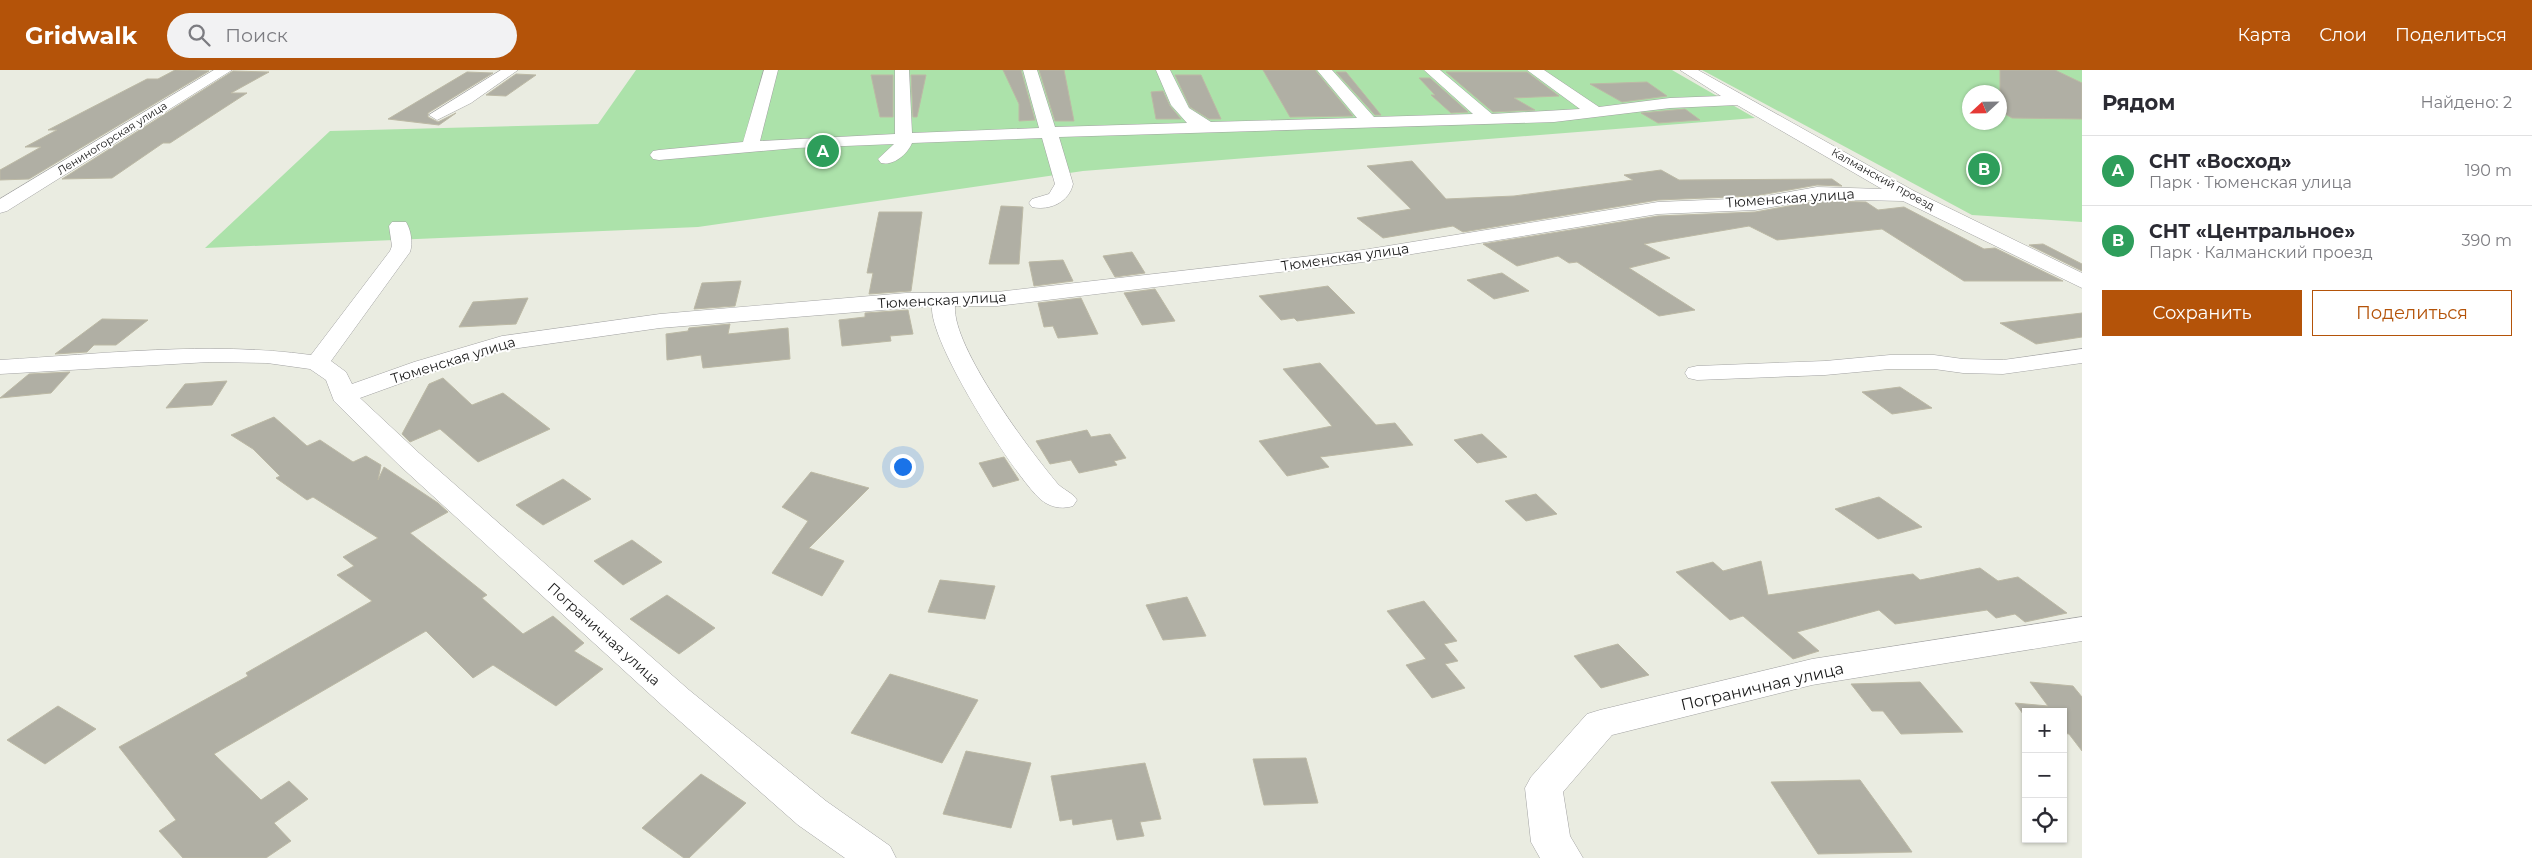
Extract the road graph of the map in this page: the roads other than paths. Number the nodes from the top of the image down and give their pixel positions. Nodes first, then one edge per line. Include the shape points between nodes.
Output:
1 (225, 70) edge
2 (510, 70) edge
3 (771, 70) edge
4 (902, 70) edge
5 (1030, 70) edge
6 (1163, 70) edge
7 (1324, 70) edge
8 (1430, 70) edge
9 (1534, 70) edge
10 (1688, 70) edge
11 (1740, 100) junction
12 (1597, 113) junction
13 (437, 116) dead end
14 (1488, 119) junction
15 (1369, 122) junction
16 (1208, 127) junction
17 (1048, 133) junction
18 (904, 139) junction
19 (750, 148) junction
20 (659, 155) dead end
21 (886, 159) dead end
22 (1907, 195) junction
23 (1039, 203) dead end
24 (0, 207) edge
25 (399, 226) dead end
26 (2082, 281) edge
27 (944, 299) junction
28 (2082, 356) edge
29 (317, 363) junction
30 (0, 367) edge
31 (1697, 373) dead end
32 (343, 396) junction
33 (1063, 500) dead end
34 (2082, 629) edge
35 (876, 858) edge
36 (1563, 858) edge

1 - 24 street, Лениногорская улица
2 - 13 street
3 - 19 street
4 - 18 street
5 - 17 street
6 - 16 street via 1182,112
7 - 15 street
8 - 14 street
9 - 12 street
10 - 11 street, Калманский проезд
11 - 12 street via 1670,102
11 - 22 street, Калманский проезд
12 - 14 street
14 - 15 street
15 - 16 street
16 - 17 street
17 - 18 street
17 - 23 street via 1064,184 1062,194 1055,200
18 - 19 street
18 - 21 street via 903,145
19 - 20 street
22 - 26 street, Калманский проезд
22 - 27 street, Тюменская улица via 1817,193 1755,204 1658,208 1363,256 997,299
25 - 29 street via 400,252
27 - 32 street, Тюменская улица via 660,321 502,343
27 - 33 street via 943,312 948,333 968,373 1005,434 1049,492
28 - 31 street via 2003,368 1890,362
29 - 30 street via 267,356 209,355
29 - 32 street via 336,377
32 - 35 street, Пограничная улица via 678,699 812,813
34 - 36 street, Пограничная улица via 1812,672 1600,724 1544,788 1551,842

